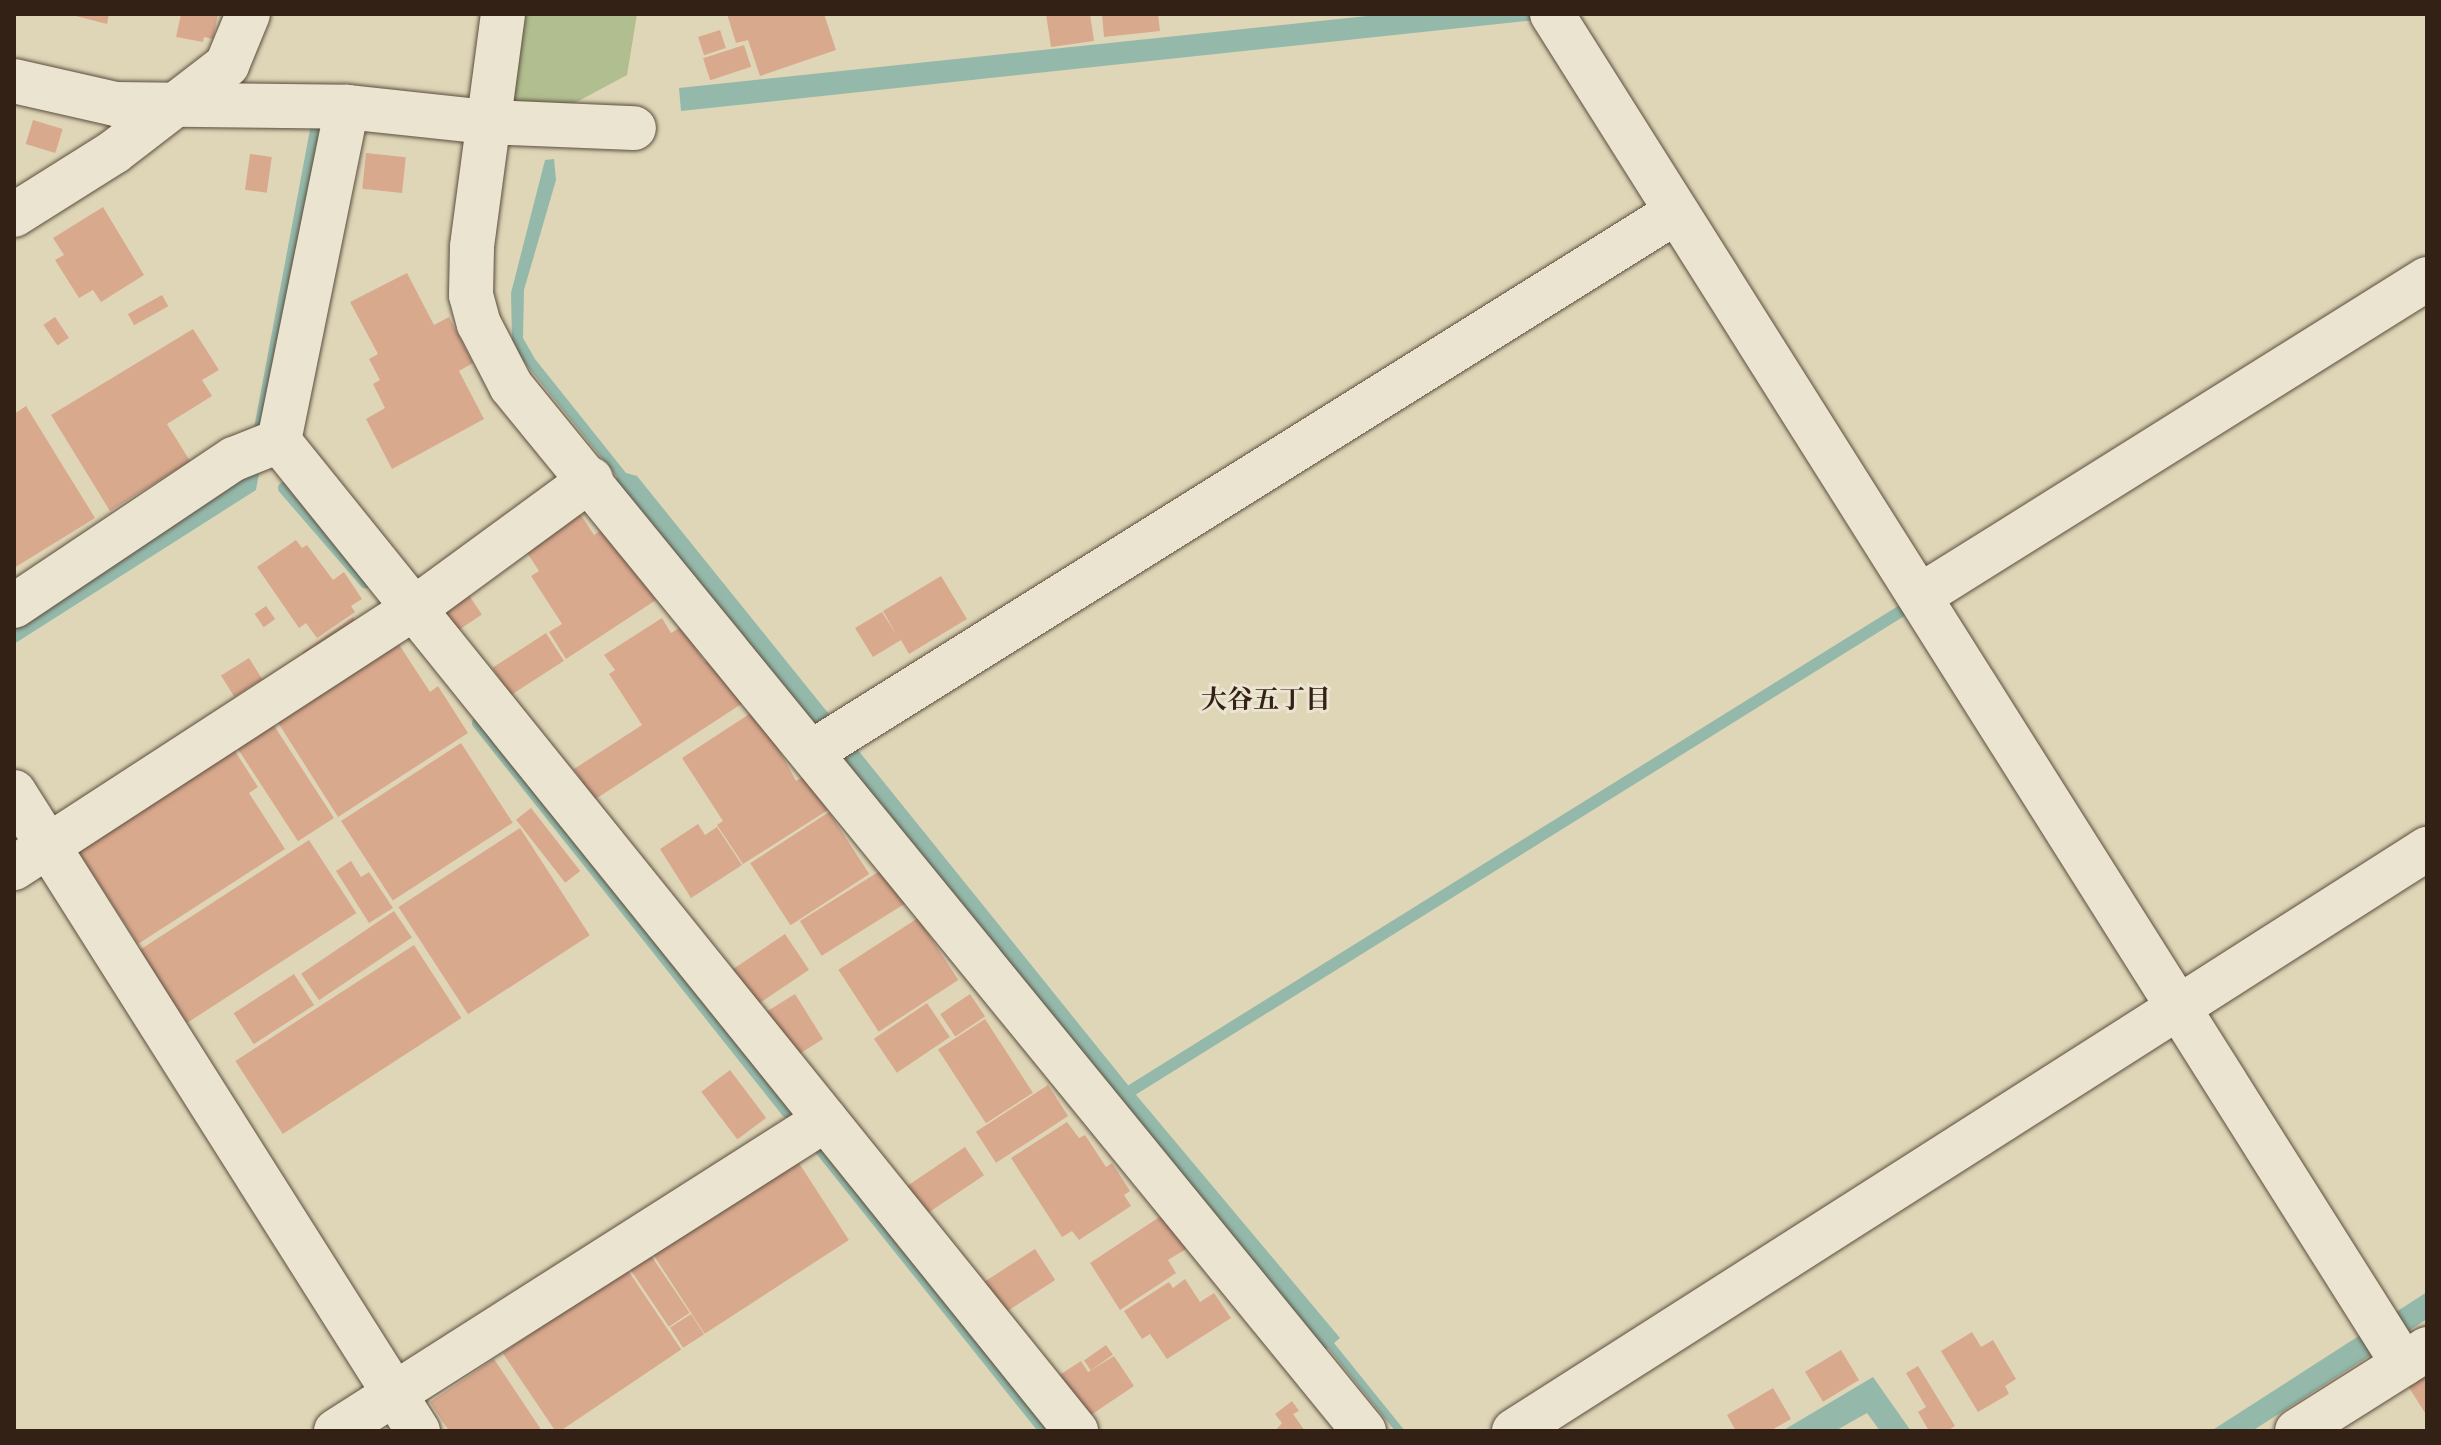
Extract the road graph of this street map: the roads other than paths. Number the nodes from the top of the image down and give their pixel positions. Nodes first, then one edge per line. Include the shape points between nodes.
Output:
1 (248, 14) edge
2 (503, 14) edge
3 (1556, 21) edge
4 (14, 81) edge
5 (347, 107) junction
6 (158, 118) junction
7 (488, 122) junction
8 (634, 128) dead end
9 (1676, 212) junction
10 (14, 215) edge
11 (2427, 279) edge
12 (279, 441) junction
13 (591, 479) junction
14 (1920, 596) junction
15 (14, 606) edge
16 (415, 608) junction
17 (812, 752) junction
18 (14, 792) edge
19 (2427, 849) edge
20 (31, 857) edge
21 (2177, 1008) junction
22 (825, 1120) junction
23 (2399, 1345) edge
24 (394, 1394) junction
25 (336, 1431) edge
26 (418, 1431) edge
27 (1076, 1431) edge
28 (1364, 1431) edge
29 (1514, 1431) edge
30 (2297, 1431) edge

1 - 6 street via 227,65
2 - 7 street
3 - 9 street
4 - 6 street
5 - 6 street
5 - 7 street
5 - 12 street
6 - 10 street
7 - 8 street
7 - 13 street via 472,247 471,295 479,324 511,386
9 - 14 street
9 - 17 street
11 - 14 street
12 - 15 street via 234,459
12 - 16 street
13 - 16 street
13 - 17 street
14 - 21 street
16 - 20 street
16 - 22 street
17 - 28 street
18 - 20 street
19 - 21 street
20 - 24 street
21 - 23 street
21 - 29 street
22 - 24 street
22 - 27 street
23 - 30 street
24 - 25 street
24 - 26 street

